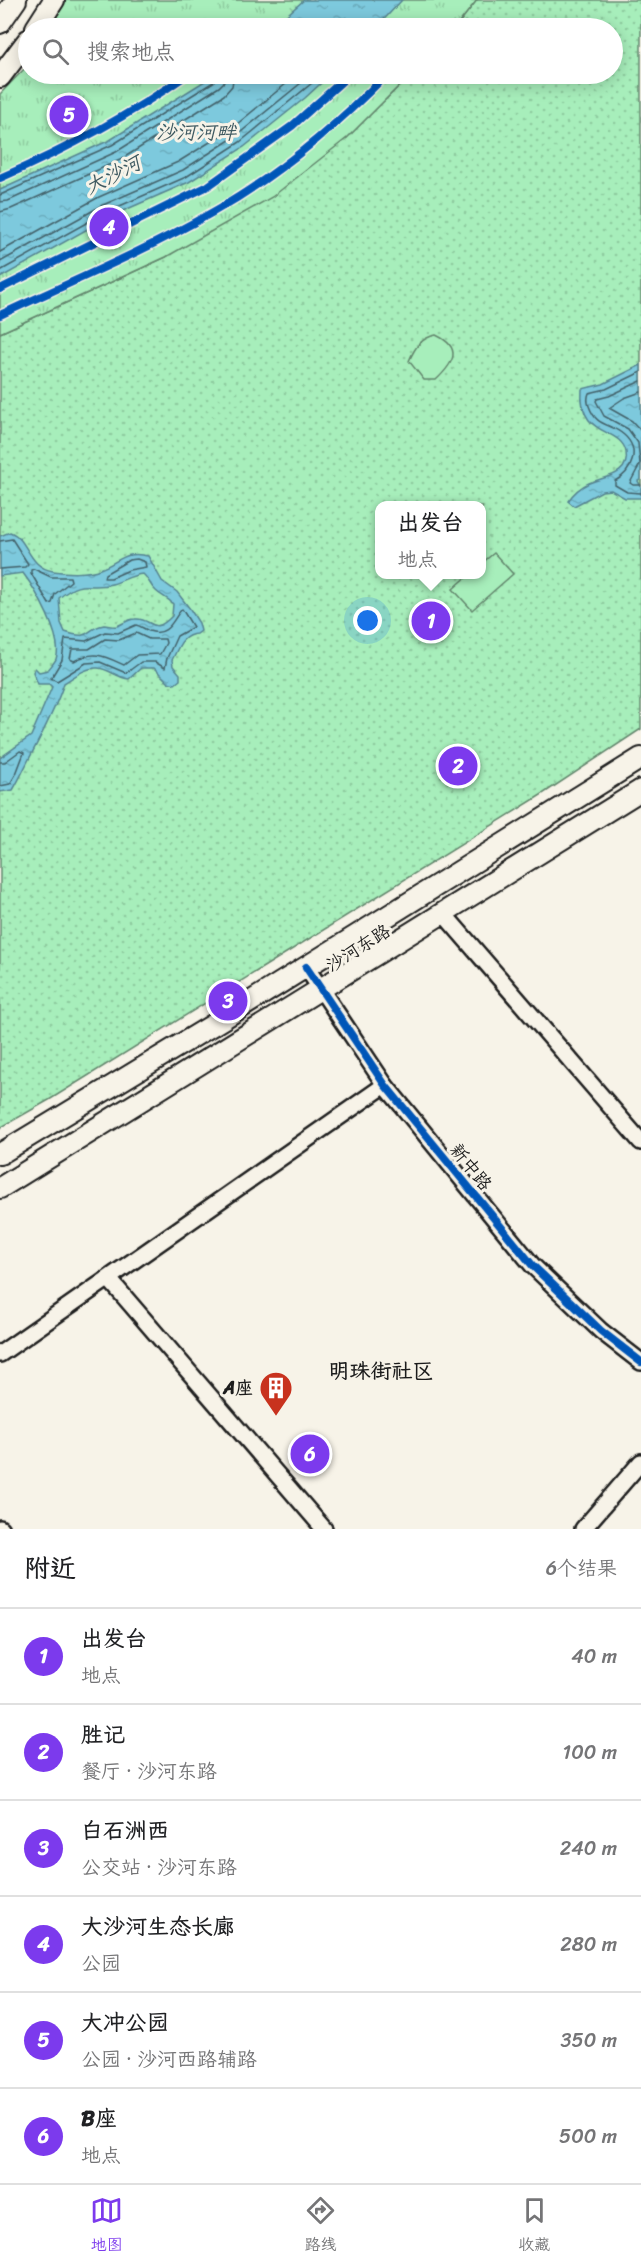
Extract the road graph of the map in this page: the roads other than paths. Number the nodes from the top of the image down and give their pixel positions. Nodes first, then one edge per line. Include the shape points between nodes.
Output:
1 (16, 0) edge
2 (47, 0) edge
3 (54, 0) edge
4 (39, 18) edge
5 (42, 18) edge
6 (0, 23) edge
7 (18, 53) edge
8 (0, 77) edge
9 (641, 758) edge
10 (641, 790) edge
11 (443, 913) junction
12 (306, 967) junction
13 (321, 988) junction
14 (385, 1085) junction
15 (641, 1142) edge
16 (0, 1154) edge
17 (0, 1188) edge
18 (109, 1279) junction
19 (0, 1354) edge
20 (641, 1362) edge
21 (641, 1462) edge
22 (324, 1529) edge
23 (584, 1529) edge

1 - 6 main road
2 - 4 main road
3 - 5 main road
7 - 8 main road
9 - 12 main road, 沙河东路
10 - 11 main road, 沙河东路
11 - 13 main road, 沙河东路
11 - 15 street
12 - 13 street, 新中路
12 - 16 main road, 沙河东路
13 - 14 street, 新中路
13 - 17 main road, 沙河东路
14 - 18 street
14 - 20 street, 新中路 via 533,1266 601,1331
18 - 19 street
18 - 22 street
21 - 23 street

